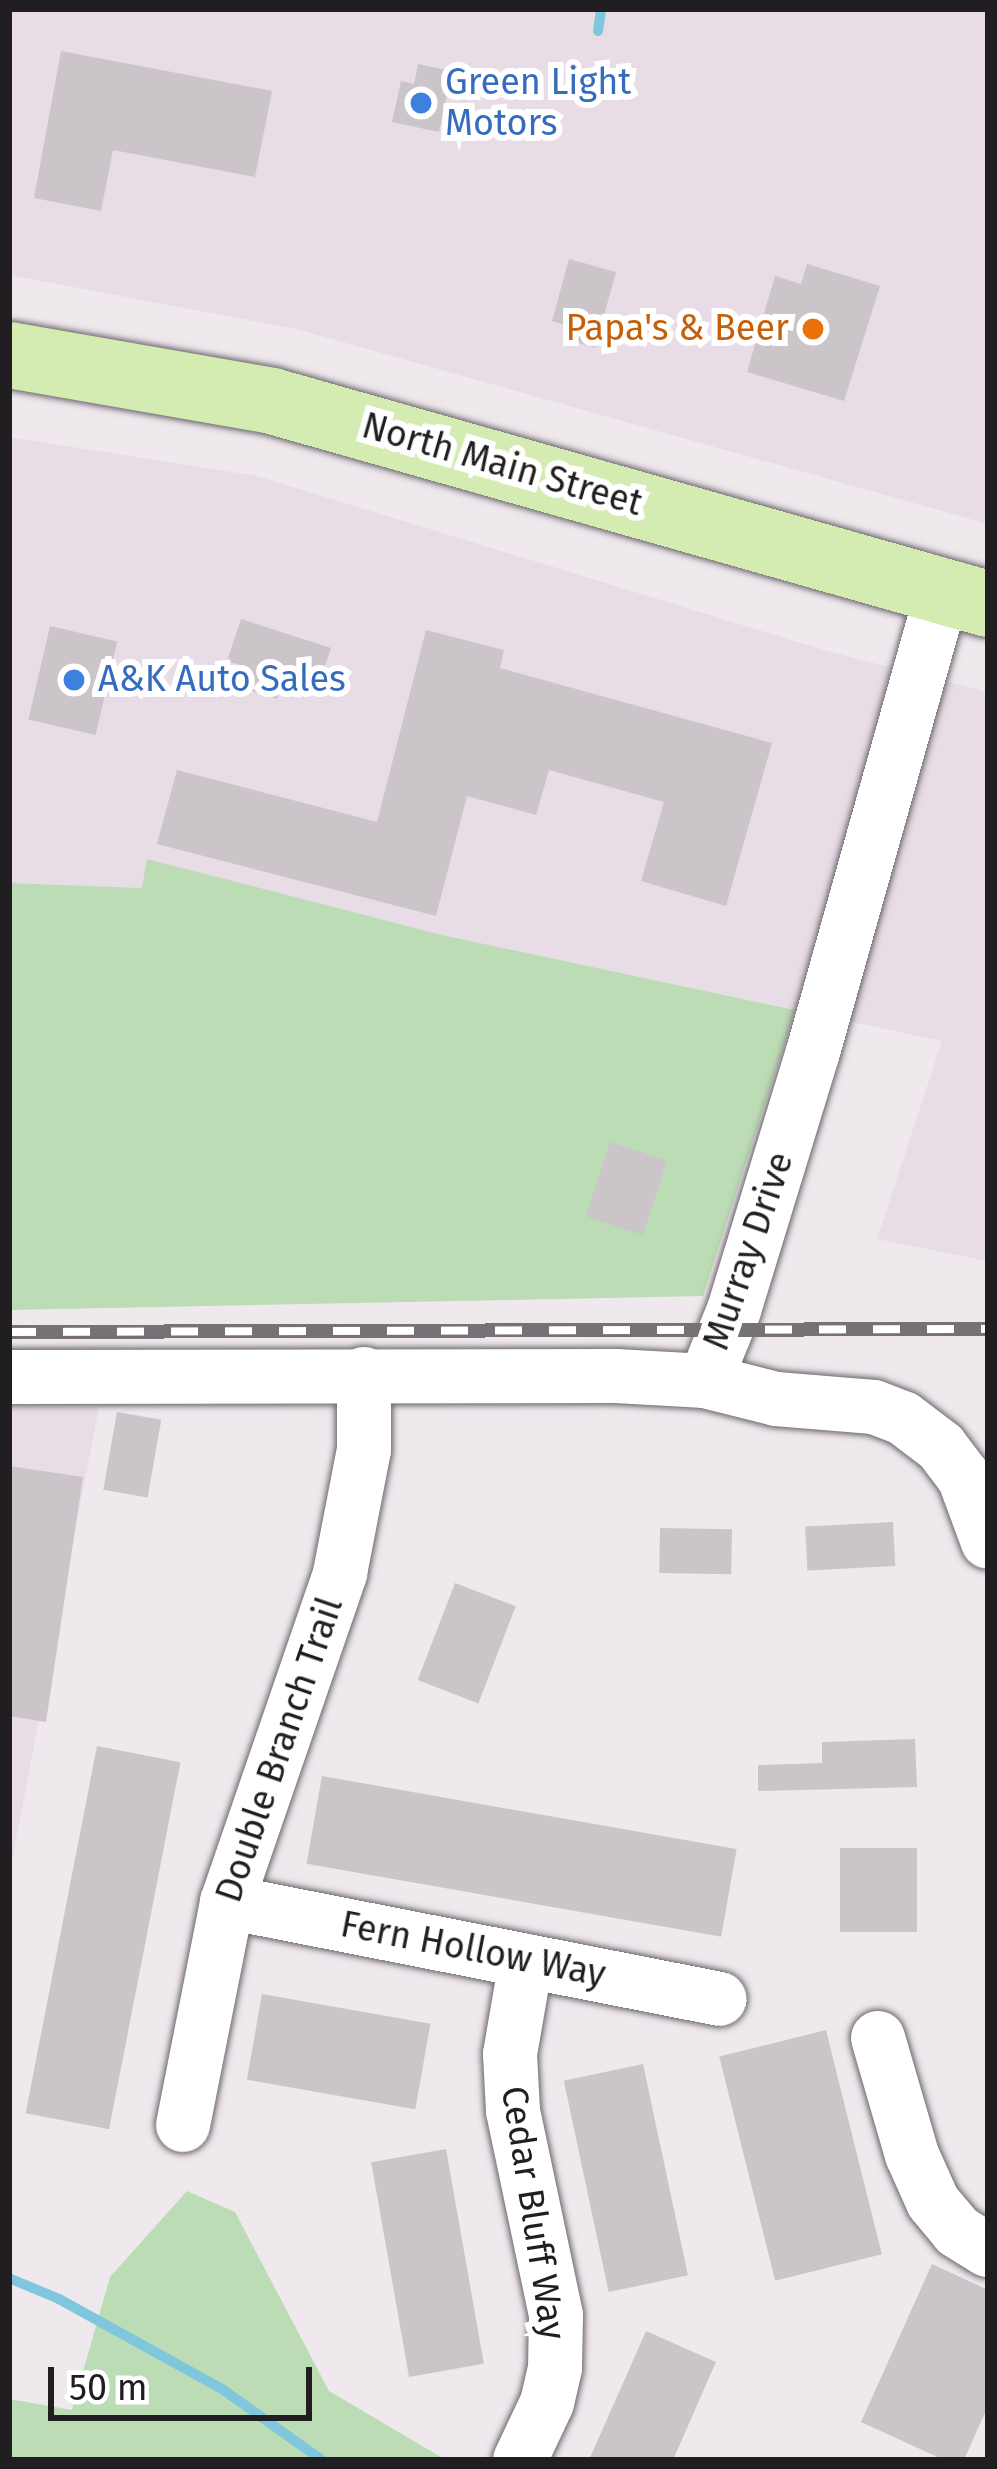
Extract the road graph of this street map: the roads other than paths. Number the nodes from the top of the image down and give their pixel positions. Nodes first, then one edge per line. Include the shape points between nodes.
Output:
1 (9, 355) edge
2 (966, 597) edge
3 (364, 1374) junction
4 (9, 1377) edge
5 (705, 1381) junction
6 (985, 1525) edge
7 (227, 1901) junction
8 (526, 1960) junction
9 (720, 1999) dead end
10 (878, 2038) dead end
11 (183, 2125) dead end
12 (988, 2250) edge
13 (520, 2460) edge

1 - 2 main road, North Main Street via 272,401
2 - 5 street, Murray Drive
3 - 4 street, Murray Drive
3 - 5 street, Murray Drive
3 - 7 street, Double Branch Trail via 364,1450 340,1573
5 - 6 street via 903,1418 964,1477
7 - 8 street, Fern Hollow Way
7 - 11 street, Double Branch Trail
8 - 9 street, Fern Hollow Way
8 - 13 street, Cedar Bluff Way via 509,2054 512,2111 556,2315 556,2350 547,2402
10 - 12 street via 933,2202 957,2231

